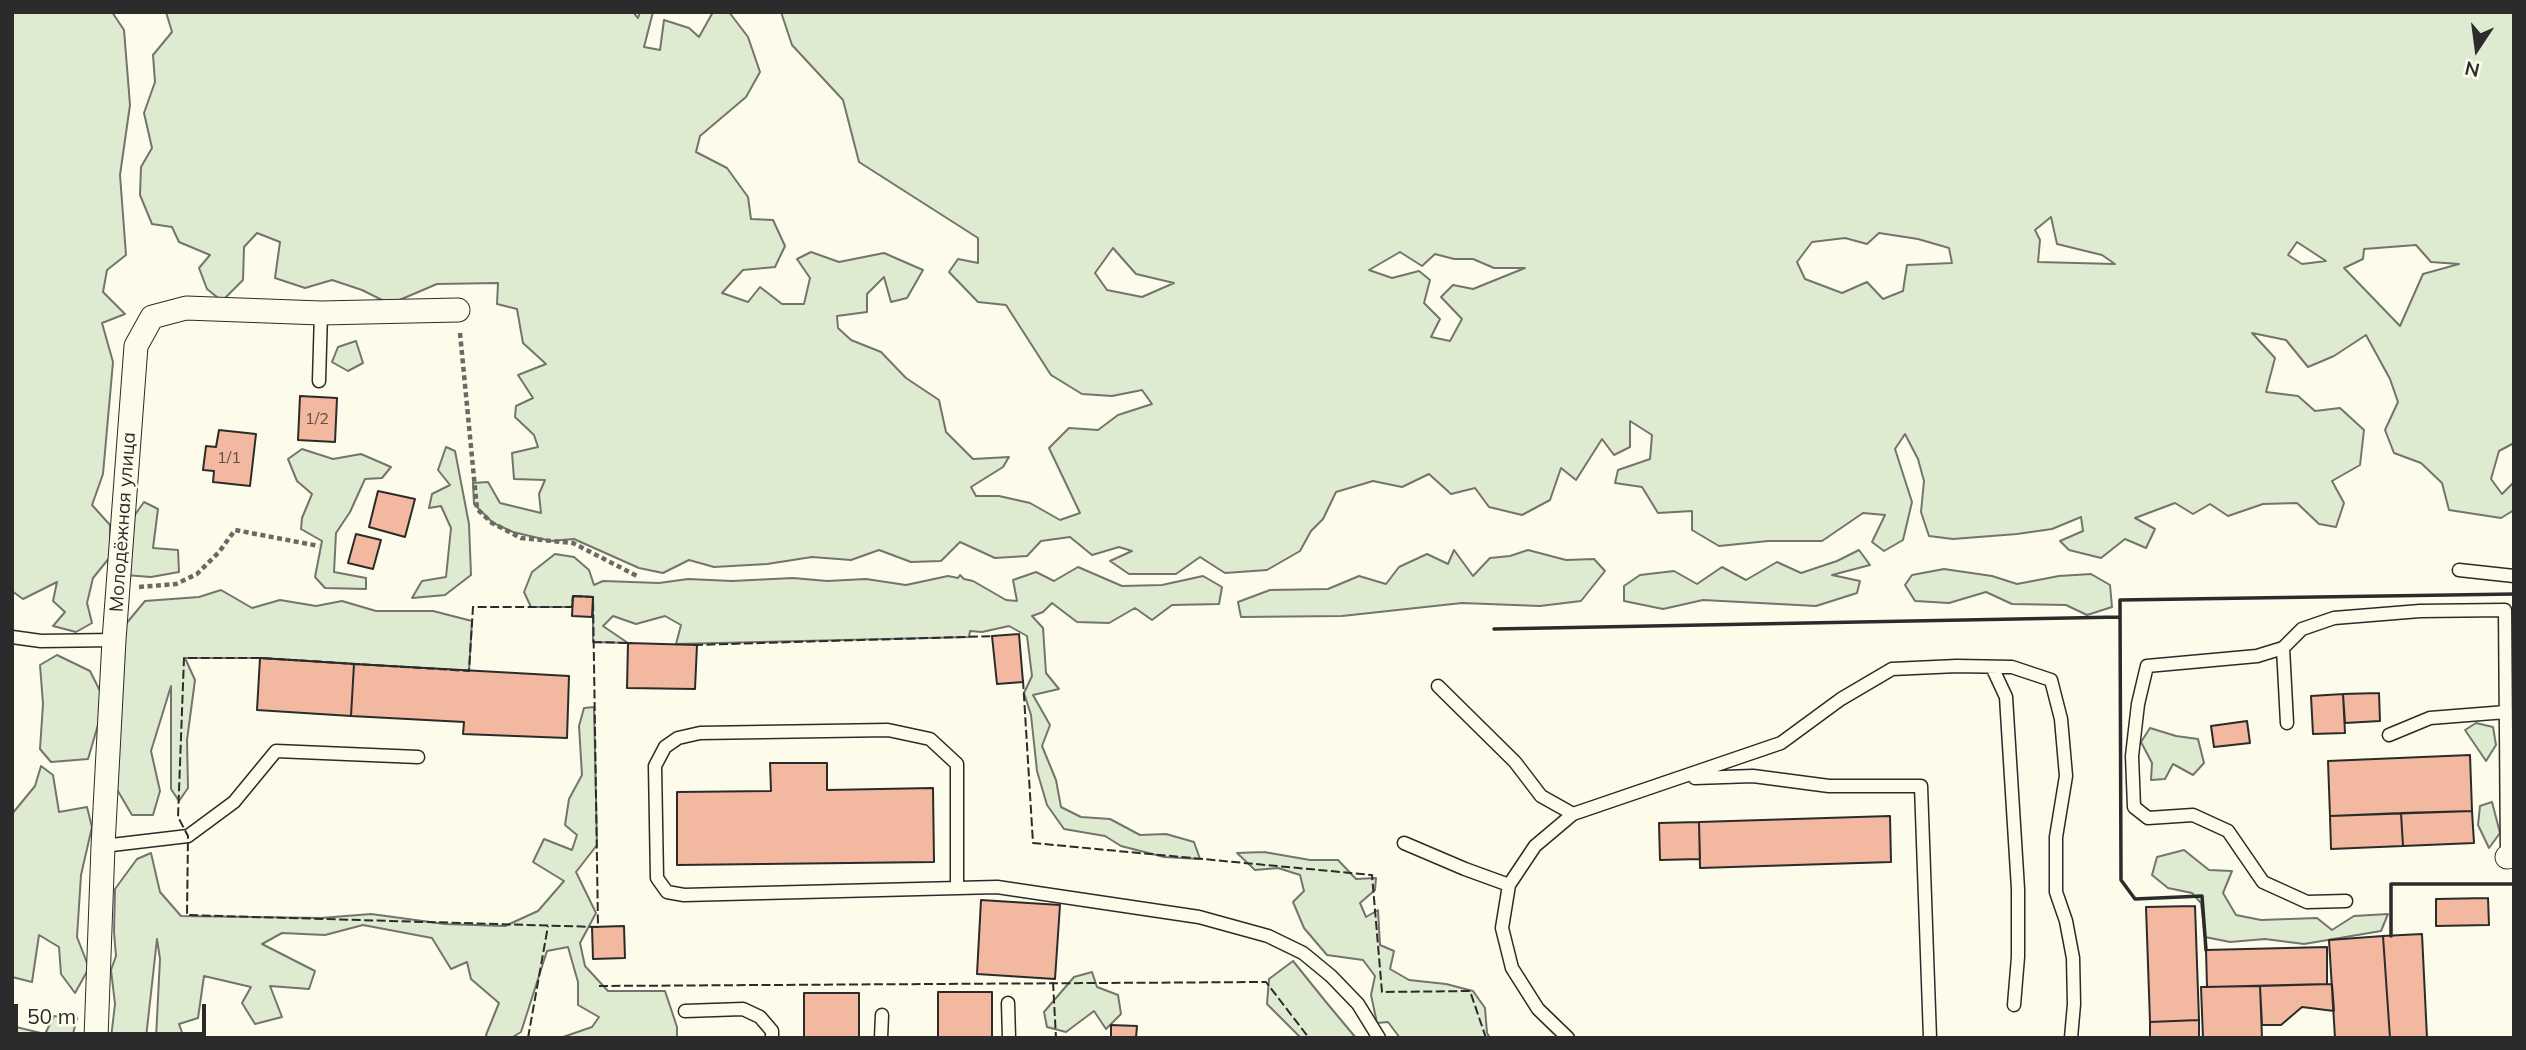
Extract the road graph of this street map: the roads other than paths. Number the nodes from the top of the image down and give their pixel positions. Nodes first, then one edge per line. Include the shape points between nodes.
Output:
1 (457, 310) road end
2 (321, 313) junction
3 (319, 381) dead end
4 (2459, 570) dead end
5 (2514, 576) edge
6 (12, 636) edge
7 (114, 640) junction
8 (2283, 648) junction
9 (1992, 667) junction
10 (1438, 685) dead end
11 (2506, 712) junction
12 (2287, 723) dead end
13 (2389, 734) dead end
14 (418, 757) dead end
15 (1682, 778) junction
16 (1573, 814) junction
17 (1404, 843) dead end
18 (103, 846) junction
19 (2511, 856) edge
20 (1509, 885) junction
21 (957, 887) junction
22 (2346, 901) dead end
23 (1008, 1003) dead end
24 (2014, 1005) dead end
25 (685, 1012) dead end
26 (882, 1015) dead end
27 (96, 1038) edge
28 (772, 1038) edge
29 (881, 1038) edge
30 (1009, 1038) edge
31 (1379, 1038) edge
32 (1568, 1038) edge
33 (1930, 1038) edge
34 (2071, 1038) edge

1 - 2 street, Молодёжная улица
2 - 3 lane
2 - 7 street, Молодёжная улица via 186,308 152,317 136,346
4 - 5 lane
6 - 7 lane via 41,641
7 - 18 street, Молодёжная улица
8 - 11 lane via 2302,629 2334,618 2505,610
8 - 12 lane
8 - 22 lane via 2257,656 2147,666 2132,756 2134,807 2148,818 2193,815 2228,831 2263,882 2307,902
9 - 15 lane via 1892,669 1781,743
9 - 24 lane via 2006,697 2018,889
9 - 34 lane via 2012,667 2051,680 2061,719 2066,776 2056,838 2056,892 2073,958
10 - 16 lane via 1515,762 1541,796
11 - 13 lane via 2430,718
11 - 19 lane
14 - 18 lane via 276,751 234,802 188,835
15 - 16 lane
15 - 33 lane via 1753,776 1829,786 1921,786
16 - 20 lane via 1535,846
17 - 20 lane
18 - 27 street, Молодёжная улица
20 - 32 lane via 1502,928 1512,968 1538,1009
21 - 21 lane via 667,892 657,878 655,766 665,747 678,738 700,733 888,730 930,740 957,764
21 - 31 lane via 997,887 1199,917 1268,936 1303,953 1331,976 1358,1004
23 - 30 lane
25 - 28 lane via 743,1009 760,1017
26 - 29 lane

